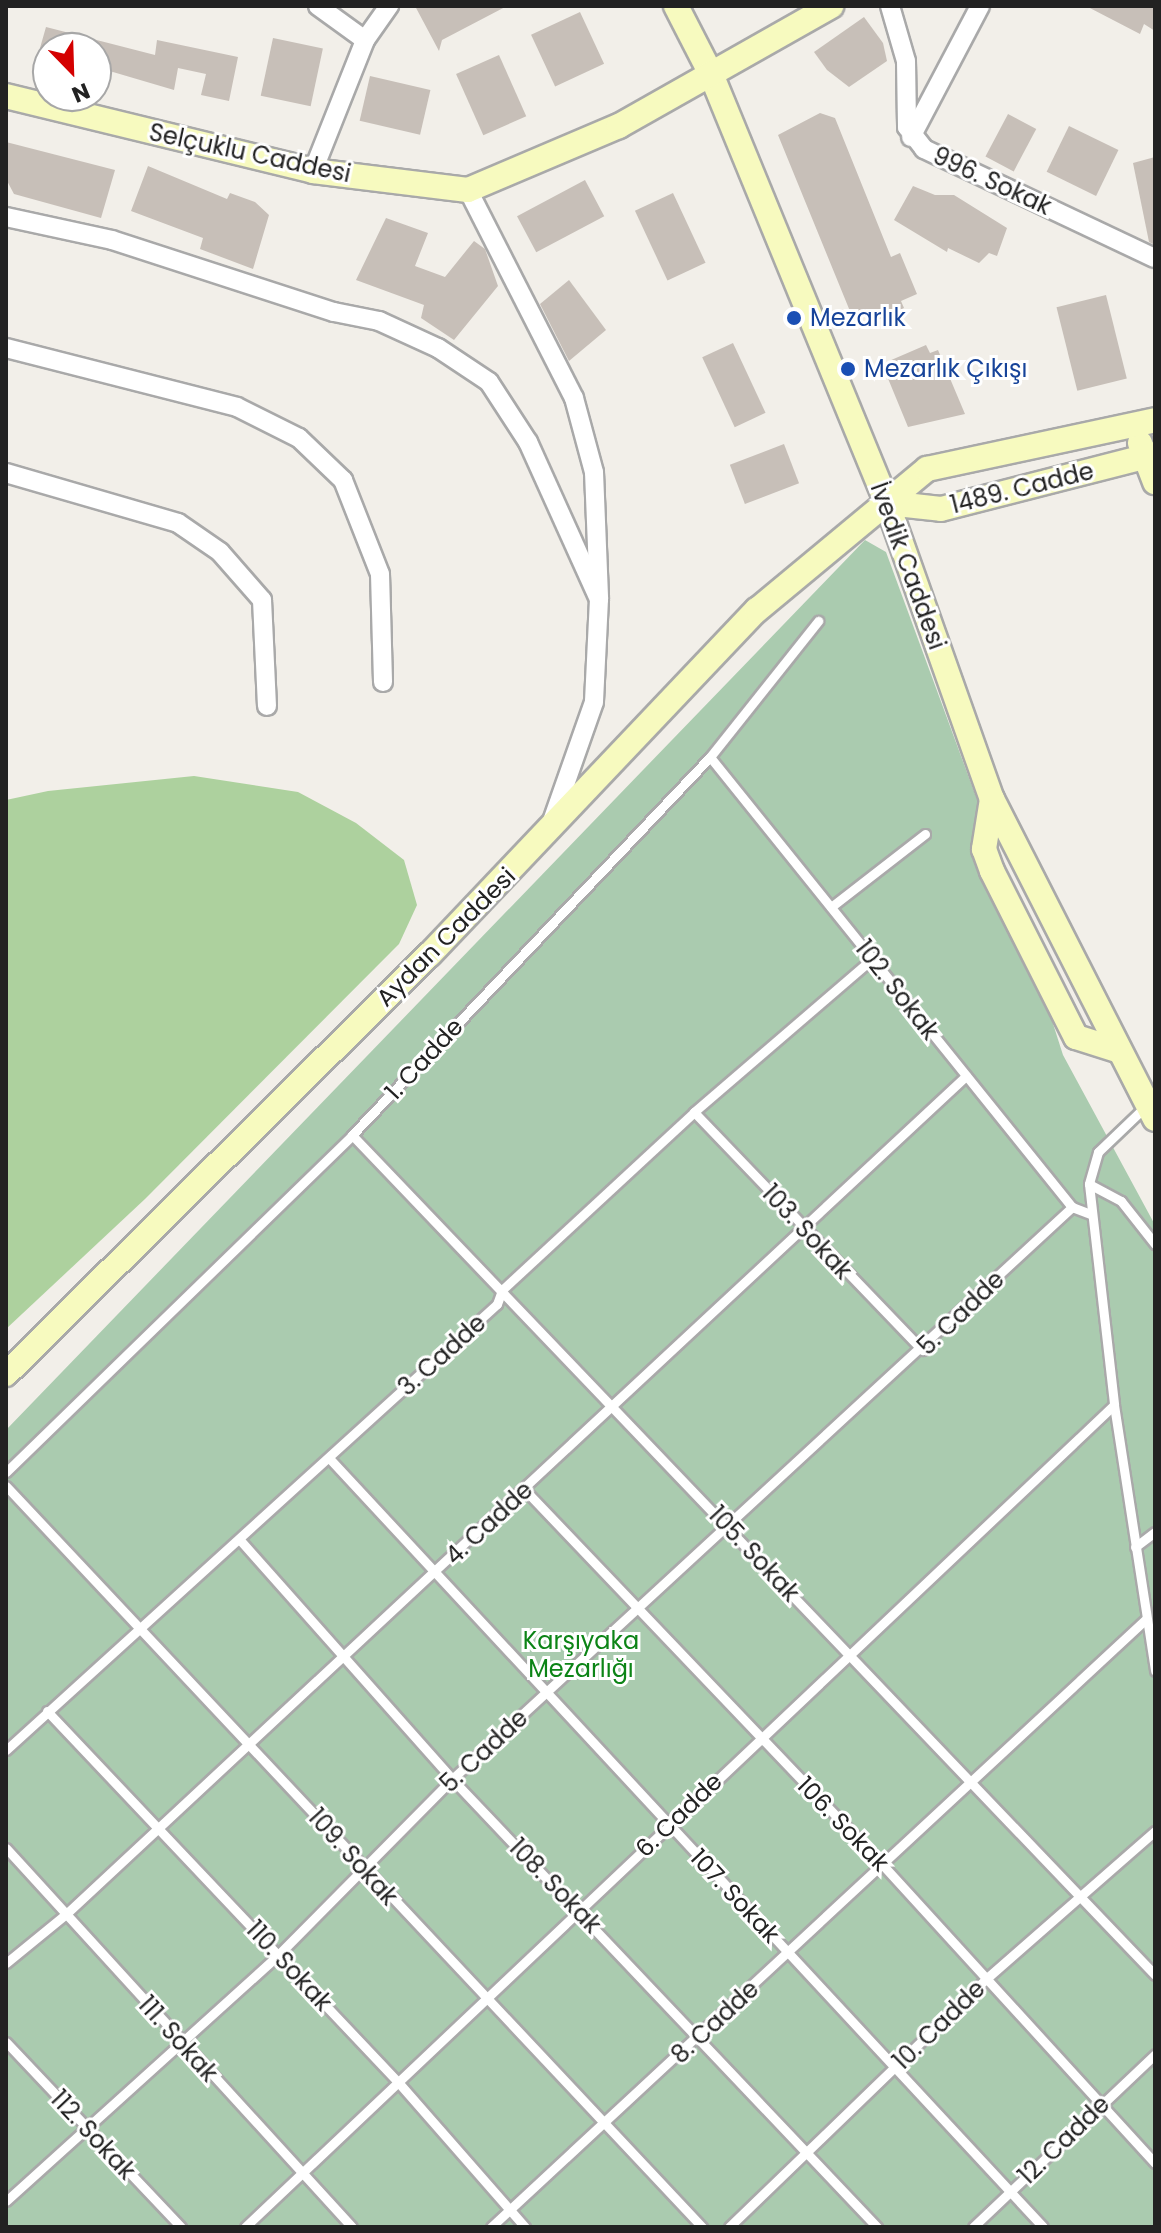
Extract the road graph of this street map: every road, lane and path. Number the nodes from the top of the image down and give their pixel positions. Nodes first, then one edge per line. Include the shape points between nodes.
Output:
1 (318, 6) edge
2 (389, 6) edge
3 (676, 6) edge
4 (831, 6) edge
5 (890, 6) edge
6 (980, 6) edge
7 (365, 40) junction
8 (711, 74) junction
9 (6, 96) edge
10 (911, 137) junction
11 (313, 171) junction
12 (468, 190) junction
13 (6, 217) edge
14 (1155, 258) edge
15 (6, 348) edge
16 (1144, 423) edge
17 (1150, 455) edge
18 (6, 473) edge
19 (1155, 482) edge
20 (887, 503) junction
21 (599, 599) junction
22 (818, 621) dead end
23 (383, 682) dead end
24 (267, 706) dead end
25 (710, 757) junction
26 (548, 833) junction
27 (925, 834) dead end
28 (831, 907) junction
29 (873, 958) junction
30 (966, 1076) junction
31 (694, 1112) junction
32 (1151, 1112) edge
33 (352, 1135) junction
34 (1089, 1184) junction
35 (1072, 1207) junction
36 (1090, 1214) junction
37 (803, 1227) junction
38 (1155, 1244) edge
39 (502, 1290) junction
40 (922, 1350) junction
41 (6, 1374) edge
42 (614, 1404) junction
43 (1114, 1405) junction
44 (329, 1458) junction
45 (6, 1472) edge
46 (6, 1486) edge
47 (525, 1490) junction
48 (728, 1528) junction
49 (1155, 1532) edge
50 (240, 1540) junction
51 (1135, 1547) junction
52 (437, 1571) junction
53 (636, 1610) junction
54 (1146, 1619) junction
55 (140, 1630) junction
56 (849, 1655) junction
57 (339, 1656) junction
58 (1155, 1671) edge
59 (546, 1693) junction
60 (47, 1711) junction
61 (759, 1737) junction
62 (248, 1741) junction
63 (6, 1750) edge
64 (452, 1779) junction
65 (970, 1780) junction
66 (160, 1826) junction
67 (669, 1826) junction
68 (1155, 1831) edge
69 (6, 1848) edge
70 (880, 1862) junction
71 (365, 1870) junction
72 (1079, 1899) junction
73 (579, 1911) junction
74 (66, 1914) junction
75 (789, 1953) junction
76 (278, 1955) junction
77 (6, 1963) edge
78 (1155, 1975) edge
79 (987, 1978) junction
80 (486, 1997) junction
81 (698, 2038) junction
82 (6, 2042) edge
83 (180, 2043) junction
84 (1155, 2054) edge
85 (894, 2069) junction
86 (398, 2082) junction
87 (1100, 2103) junction
88 (605, 2123) junction
89 (87, 2129) junction
90 (807, 2152) junction
91 (1155, 2163) edge
92 (302, 2173) junction
93 (1011, 2192) junction
94 (6, 2201) edge
95 (509, 2209) junction
96 (181, 2227) edge
97 (245, 2227) edge
98 (352, 2227) edge
99 (491, 2227) edge
100 (525, 2227) edge
101 (702, 2227) edge
102 (729, 2227) edge
103 (877, 2227) edge
104 (973, 2227) edge
105 (1043, 2227) edge

1 - 7 street
2 - 7 street
3 - 8 street, İvedik Caddesi
4 - 8 street, Selçuklu Caddesi
5 - 10 street, 996. Sokak via 906,61 905,115
6 - 10 street
7 - 11 street
8 - 12 street, Selçuklu Caddesi via 562,153
8 - 20 street, İvedik Caddesi
9 - 11 street, Selçuklu Caddesi
10 - 14 street, 996. Sokak via 924,149
11 - 12 street, Selçuklu Caddesi
12 - 21 street via 574,398 594,472
13 - 21 street via 112,240 334,312 379,321 438,348 489,382 528,442
15 - 23 street via 237,407 299,438 343,480 380,574
16 - 17 street
16 - 20 street, 1489. Cadde via 927,469
17 - 19 street
17 - 20 street, 1489. Cadde via 941,509
18 - 24 street via 178,523 220,552 262,600
20 - 26 street, Aydan Caddesi via 757,610
20 - 32 street, İvedik Caddesi via 992,799 984,849 992,871 1076,1037 1117,1050
21 - 26 street via 594,702
22 - 25 lane, 1. Cadde
25 - 28 lane, 102. Sokak
25 - 33 lane, 1. Cadde
26 - 41 street, Aydan Caddesi
27 - 28 lane
28 - 29 lane, 102. Sokak
29 - 30 lane, 102. Sokak
29 - 31 lane, 3. Cadde
30 - 35 lane, 102. Sokak
30 - 37 lane, 4. Cadde
31 - 37 lane, 103. Sokak
31 - 39 lane, 3. Cadde
32 - 34 lane via 1098,1152
33 - 39 lane, 105. Sokak
33 - 45 lane, 1. Cadde
34 - 36 lane
34 - 38 lane via 1121,1201
35 - 36 lane, 102. Sokak
35 - 40 lane, 5. Cadde
36 - 43 lane
37 - 40 lane, 103. Sokak
37 - 42 lane, 4. Cadde
39 - 42 lane, 105. Sokak
39 - 44 lane, 3. Cadde via 497,1304
40 - 48 lane, 5. Cadde
42 - 47 lane, 4. Cadde
42 - 48 lane, 105. Sokak
43 - 51 lane
43 - 56 lane, 6. Cadde
44 - 50 lane, 3. Cadde
44 - 52 lane, 107. Sokak
46 - 55 lane, 109. Sokak
47 - 52 lane, 4. Cadde
47 - 53 lane, 106. Sokak
48 - 53 lane, 5. Cadde
48 - 56 lane, 105. Sokak
49 - 51 lane
50 - 55 lane, 3. Cadde
50 - 57 lane, 108. Sokak
51 - 54 lane
52 - 57 lane, 4. Cadde
52 - 59 lane, 107. Sokak
53 - 59 lane, 5. Cadde
53 - 61 lane, 106. Sokak
54 - 58 lane
54 - 65 lane, 8. Cadde
55 - 60 lane, 3. Cadde
55 - 62 lane, 109. Sokak
56 - 61 lane, 6. Cadde
56 - 65 lane, 105. Sokak
57 - 62 lane, 4. Cadde
57 - 64 lane, 108. Sokak
59 - 64 lane, 5. Cadde
59 - 67 lane, 107. Sokak
60 - 63 lane, 3. Cadde
60 - 66 lane, 110. Sokak
61 - 67 lane, 6. Cadde
61 - 70 lane, 106. Sokak
62 - 66 lane, 4. Cadde
62 - 71 lane, 109. Sokak
64 - 71 lane, 5. Cadde
64 - 73 lane, 108. Sokak
65 - 70 lane, 8. Cadde
65 - 72 lane, 105. Sokak
66 - 74 lane, 4. Cadde
66 - 76 lane, 110. Sokak
67 - 73 lane, 6. Cadde
67 - 75 lane, 107. Sokak
68 - 72 lane, 10. Cadde
69 - 74 lane, 111. Sokak
70 - 75 lane, 8. Cadde
70 - 79 lane, 106. Sokak
71 - 76 lane, 5. Cadde
71 - 80 lane, 109. Sokak
72 - 78 lane, 105. Sokak
72 - 79 lane, 10. Cadde
73 - 80 lane, 6. Cadde
73 - 81 lane, 108. Sokak
74 - 77 lane, 4. Cadde
74 - 83 lane, 111. Sokak
75 - 81 lane, 8. Cadde
75 - 85 lane, 107. Sokak
76 - 83 lane, 5. Cadde
76 - 86 lane, 110. Sokak
79 - 85 lane, 10. Cadde
79 - 87 lane, 106. Sokak
80 - 86 lane, 6. Cadde
80 - 88 lane, 109. Sokak
81 - 88 lane, 8. Cadde
81 - 90 lane, 108. Sokak
82 - 89 lane, 112. Sokak
83 - 89 lane, 5. Cadde
83 - 92 lane, 111. Sokak
84 - 87 lane, 12. Cadde
85 - 90 lane, 10. Cadde
85 - 93 lane, 107. Sokak
86 - 92 lane, 6. Cadde
86 - 95 lane, 110. Sokak
87 - 91 lane, 106. Sokak
87 - 93 lane, 12. Cadde
88 - 95 lane, 8. Cadde
88 - 101 lane, 109. Sokak
89 - 94 lane, 5. Cadde
89 - 96 lane, 112. Sokak
90 - 102 lane, 10. Cadde
90 - 103 lane, 108. Sokak
92 - 97 lane, 6. Cadde
92 - 98 lane, 111. Sokak
93 - 104 lane, 12. Cadde
93 - 105 lane, 107. Sokak
95 - 99 lane, 8. Cadde
95 - 100 lane, 110. Sokak

